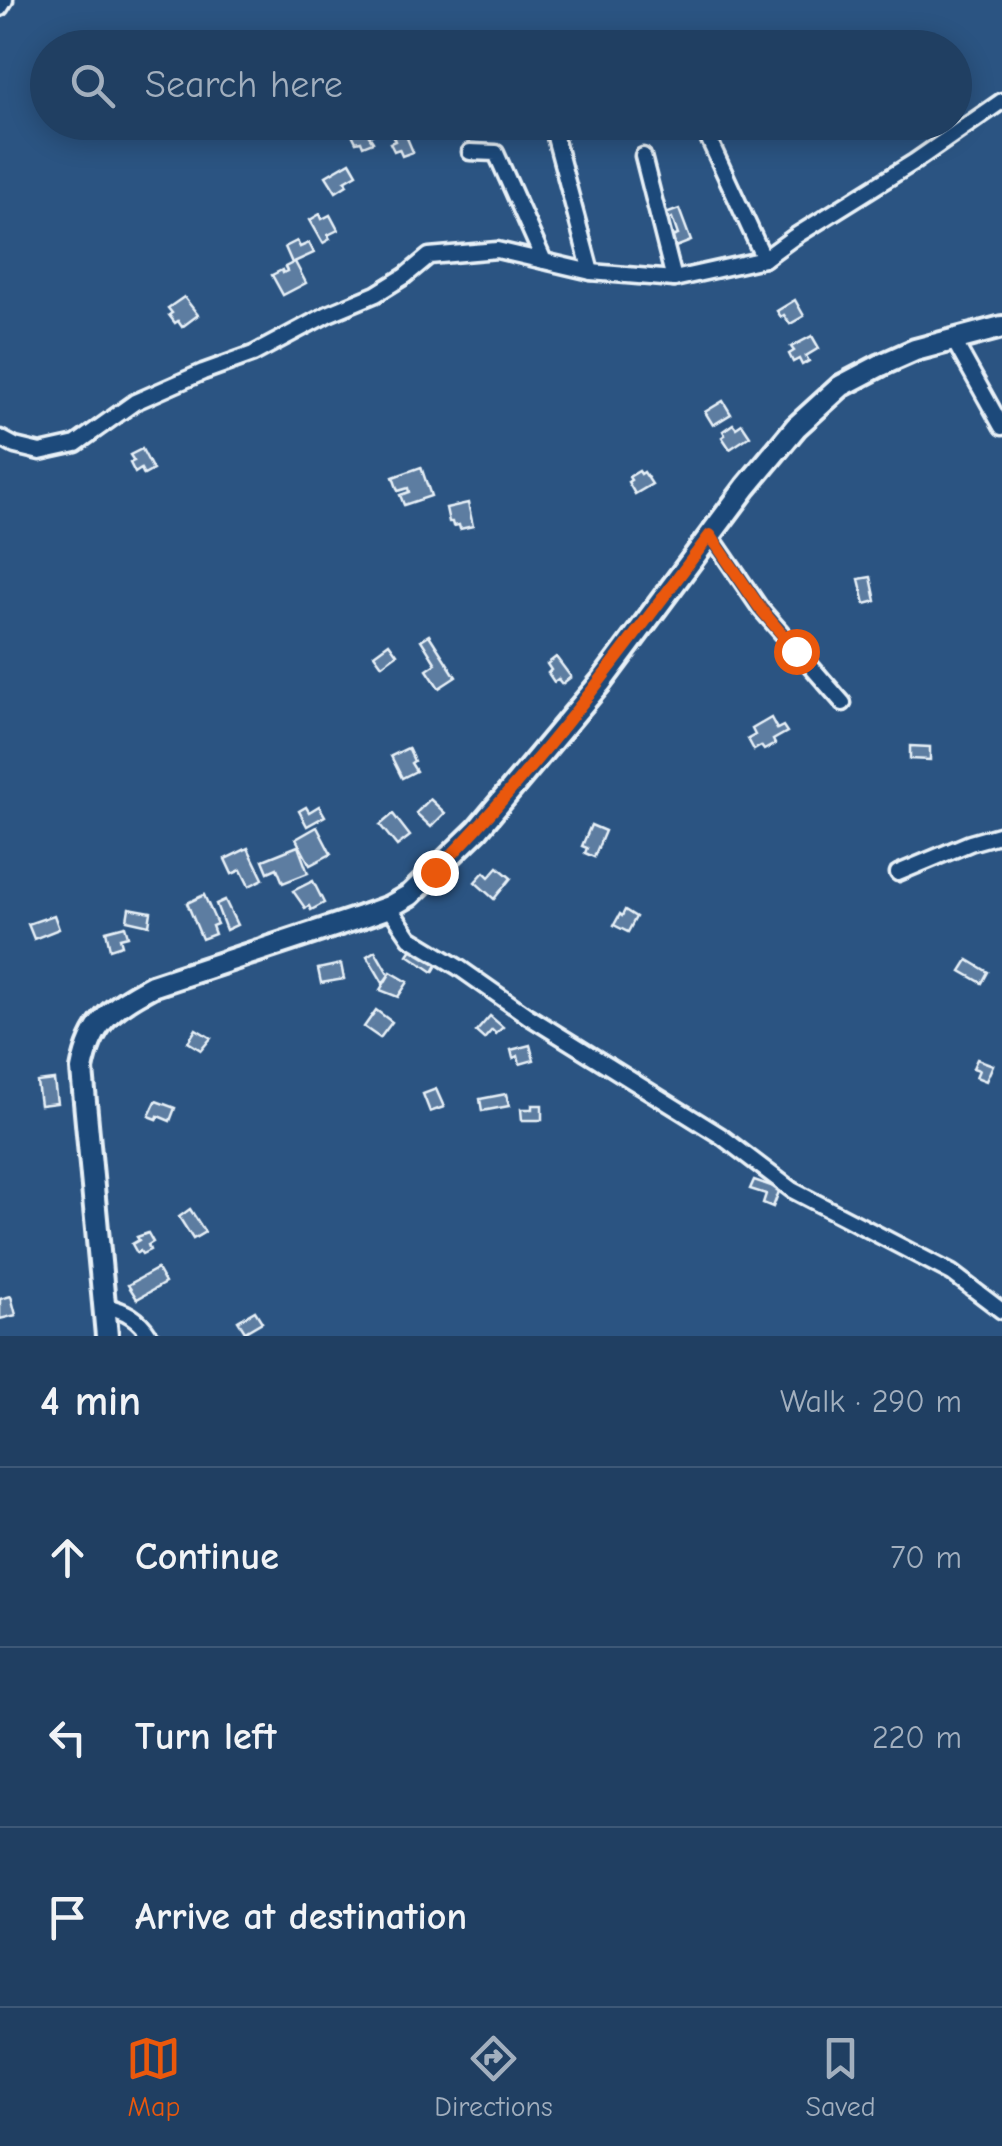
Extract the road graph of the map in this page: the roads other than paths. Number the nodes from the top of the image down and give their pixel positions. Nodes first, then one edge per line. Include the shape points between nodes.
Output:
1 (5, 0) edge
2 (0, 8) edge
3 (1002, 101) edge
4 (972, 122) edge
5 (556, 140) edge
6 (709, 140) edge
7 (946, 140) edge
8 (470, 152) dead end
9 (643, 156) dead end
10 (764, 259) junction
11 (544, 261) junction
12 (591, 272) junction
13 (674, 279) junction
14 (1002, 326) edge
15 (953, 339) junction
16 (1002, 427) edge
17 (0, 438) edge
18 (710, 535) junction
19 (843, 703) dead end
20 (1002, 834) edge
21 (898, 873) dead end
22 (390, 907) junction
23 (105, 1306) junction
24 (1002, 1310) edge
25 (107, 1336) edge
26 (150, 1336) edge

1 - 2 street
3 - 4 street
5 - 12 street
6 - 10 street
7 - 10 street
8 - 11 street via 496,153
9 - 13 street
10 - 13 street
11 - 12 street
11 - 17 street via 497,250 429,256 376,294 135,402 76,444 40,452
12 - 13 street
14 - 15 street
15 - 16 street
15 - 18 street via 841,386 796,427
18 - 19 street via 760,608
18 - 22 street via 601,682 478,829
20 - 21 street
22 - 23 street via 152,986 114,1008 92,1033 82,1070
22 - 24 street via 410,938 720,1136 792,1190 952,1273
23 - 25 street
23 - 26 street via 132,1315

